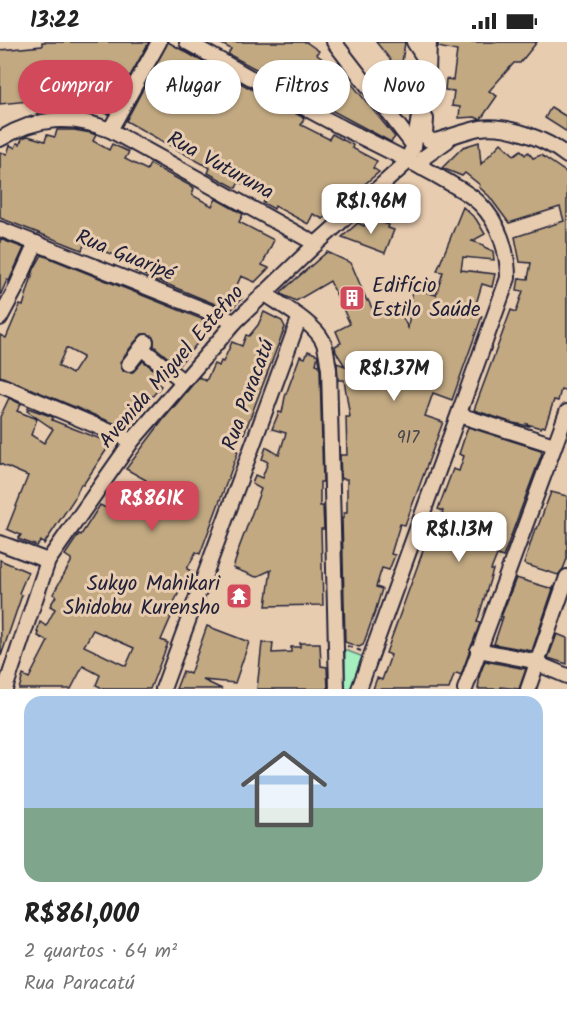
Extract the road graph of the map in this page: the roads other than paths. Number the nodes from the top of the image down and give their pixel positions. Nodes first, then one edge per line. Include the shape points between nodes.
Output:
1 (159, 42) edge
2 (187, 42) edge
3 (334, 42) edge
4 (414, 42) edge
5 (429, 42) edge
6 (425, 60) edge
7 (428, 60) edge
8 (419, 114) edge
9 (426, 114) edge
10 (110, 130) junction
11 (459, 134) junction
12 (0, 139) edge
13 (444, 143) junction
14 (414, 146) junction
15 (567, 156) edge
16 (407, 160) junction
17 (422, 168) junction
18 (0, 229) edge
19 (36, 243) junction
20 (316, 244) junction
21 (264, 293) junction
22 (0, 318) edge
23 (299, 319) junction
24 (234, 322) junction
25 (129, 364) dead end
26 (183, 381) junction
27 (0, 385) edge
28 (567, 412) edge
29 (459, 415) junction
30 (132, 441) junction
31 (554, 445) junction
32 (0, 543) edge
33 (48, 561) junction
34 (566, 584) edge
35 (478, 650) junction
36 (537, 664) junction
37 (5, 672) edge
38 (567, 676) edge
39 (4, 689) edge
40 (163, 689) edge
41 (337, 689) edge
42 (359, 689) edge
43 (465, 689) edge
44 (528, 689) edge

1 - 10 street
2 - 16 street
3 - 14 street
4 - 6 street
5 - 7 street
8 - 14 street, Avenida Miguel Estefno
9 - 11 street via 427,139 435,141
10 - 12 street, Rua Vuturuna via 85,121 51,120 18,129
10 - 20 street, Rua Vuturuna
11 - 13 street
11 - 15 street via 483,128 502,129 539,141
13 - 14 street
13 - 17 street via 423,158
14 - 16 street, Avenida Miguel Estefno
16 - 17 street
16 - 20 street, Avenida Miguel Estefno
17 - 29 street via 480,204 497,228 508,266 508,278
18 - 19 street, Rua Guaripé
19 - 22 street
19 - 24 street, Rua Guaripé
20 - 21 street, Avenida Miguel Estefno
21 - 23 street
21 - 24 street, Avenida Miguel Estefno
23 - 40 street, Rua Paracatú
23 - 41 street via 317,331 324,343 328,369
24 - 26 street, Avenida Miguel Estefno
25 - 26 street via 144,345
26 - 30 street, Avenida Miguel Estefno
27 - 30 street
28 - 31 street
29 - 31 street
29 - 42 street
30 - 33 street, Avenida Miguel Estefno
31 - 35 street
32 - 33 street
33 - 37 street, Avenida Miguel Estefno
34 - 36 street
35 - 36 street
35 - 43 street
36 - 38 street
36 - 44 street
37 - 39 street, Avenida Miguel Estefno

